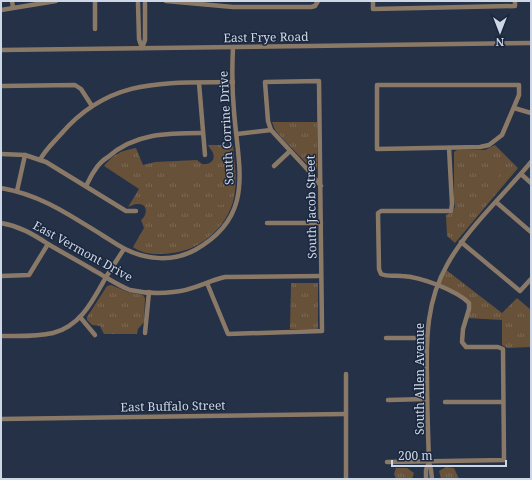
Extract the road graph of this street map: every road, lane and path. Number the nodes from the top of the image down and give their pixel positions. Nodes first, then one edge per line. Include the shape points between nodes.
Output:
1 (12, 1) edge
2 (56, 1) edge
3 (95, 1) edge
4 (166, 1) edge
5 (318, 1) edge
6 (373, 1) edge
7 (137, 2) edge
8 (145, 2) edge
9 (207, 3) edge
10 (515, 4) edge
11 (14, 7) junction
12 (1, 10) edge
13 (95, 29) dead end
14 (531, 43) edge
15 (232, 47) junction
16 (142, 48) junction
17 (1, 50) edge
18 (232, 82) junction
19 (199, 83) junction
20 (1, 86) edge
21 (92, 106) junction
22 (514, 108) junction
23 (531, 114) edge
24 (271, 130) junction
25 (202, 133) junction
26 (237, 134) junction
27 (449, 148) junction
28 (290, 151) junction
29 (1, 154) edge
30 (25, 155) junction
31 (205, 155) dead end
32 (40, 160) junction
33 (531, 162) edge
34 (274, 166) dead end
35 (521, 174) junction
36 (531, 183) edge
37 (86, 186) junction
38 (321, 186) junction
39 (1, 188) edge
40 (17, 191) junction
41 (496, 202) junction
42 (136, 212) dead end
43 (322, 222) junction
44 (1, 223) edge
45 (268, 223) dead end
46 (531, 232) edge
47 (461, 242) junction
48 (48, 244) junction
49 (124, 249) junction
50 (1, 276) edge
51 (322, 276) junction
52 (106, 278) junction
53 (531, 279) edge
54 (207, 284) junction
55 (437, 286) junction
56 (149, 292) junction
57 (80, 317) junction
58 (145, 333) dead end
59 (95, 335) dead end
60 (1, 336) edge
61 (386, 338) dead end
62 (426, 338) junction
63 (346, 374) dead end
64 (427, 399) junction
65 (388, 400) dead end
66 (445, 402) dead end
67 (504, 402) junction
68 (346, 414) junction
69 (1, 419) edge
70 (387, 462) dead end
71 (429, 462) junction
72 (346, 479) edge
73 (426, 479) edge
74 (432, 479) edge

1 - 11 street
2 - 11 street
3 - 13 street
4 - 9 street
5 - 9 street via 311,7 233,7
6 - 10 street via 373,9
7 - 8 street
7 - 16 street via 139,39
8 - 16 street via 145,40
11 - 12 street
14 - 15 street, East Frye Road
15 - 16 street, East Frye Road
15 - 18 street, South Corrine Drive
16 - 17 street, East Frye Road
18 - 19 street
18 - 26 street, South Corrine Drive
19 - 21 street via 146,85 106,98
19 - 25 street
20 - 21 street via 75,85 81,89
21 - 32 street via 69,124
22 - 23 street
22 - 27 street via 502,135 489,145
22 - 27 street via 519,85 376,86 377,149
24 - 26 street
24 - 28 street
24 - 38 street, South Jacob Street via 265,82 319,82
25 - 31 street
25 - 37 street via 164,133 131,141 100,164
26 - 49 street, South Corrine Drive via 240,187 234,212 222,231 207,244 190,253 171,258 140,256
27 - 55 street via 451,211 378,213 381,274 417,278
28 - 34 street
28 - 38 street
29 - 30 street
30 - 32 street
30 - 40 street
32 - 37 street
33 - 35 street, South Allen Avenue
35 - 36 street
35 - 41 street, South Allen Avenue
37 - 42 street via 126,211
38 - 43 street, South Jacob Street
39 - 40 street, South Corrine Drive
40 - 49 street, South Corrine Drive via 51,204
41 - 46 street
41 - 47 street, South Allen Avenue
43 - 45 street
43 - 51 street, South Jacob Street
44 - 48 street, East Vermont Drive via 13,225
47 - 53 street via 520,291
47 - 55 street, South Allen Avenue via 446,265
48 - 50 street via 29,275
48 - 52 street, East Vermont Drive
49 - 52 street
51 - 54 street, East Vermont Drive via 225,277 214,279
51 - 54 street, South Jacob Street via 322,331 228,334
52 - 56 street, East Vermont Drive via 130,289
52 - 57 street via 90,306
54 - 56 street, East Vermont Drive via 174,292
55 - 62 street, South Allen Avenue
55 - 67 street via 463,297 469,303 462,342 466,347 503,349
56 - 58 street
57 - 59 street
57 - 60 street via 54,333 38,336
61 - 62 street
62 - 64 street, South Allen Avenue
63 - 68 street
64 - 65 street
64 - 71 street, South Allen Avenue
66 - 67 street
67 - 71 street via 504,460
68 - 69 street, East Buffalo Street
68 - 72 street
70 - 71 street
71 - 73 street, South Allen Avenue
71 - 74 street, South Allen Avenue

